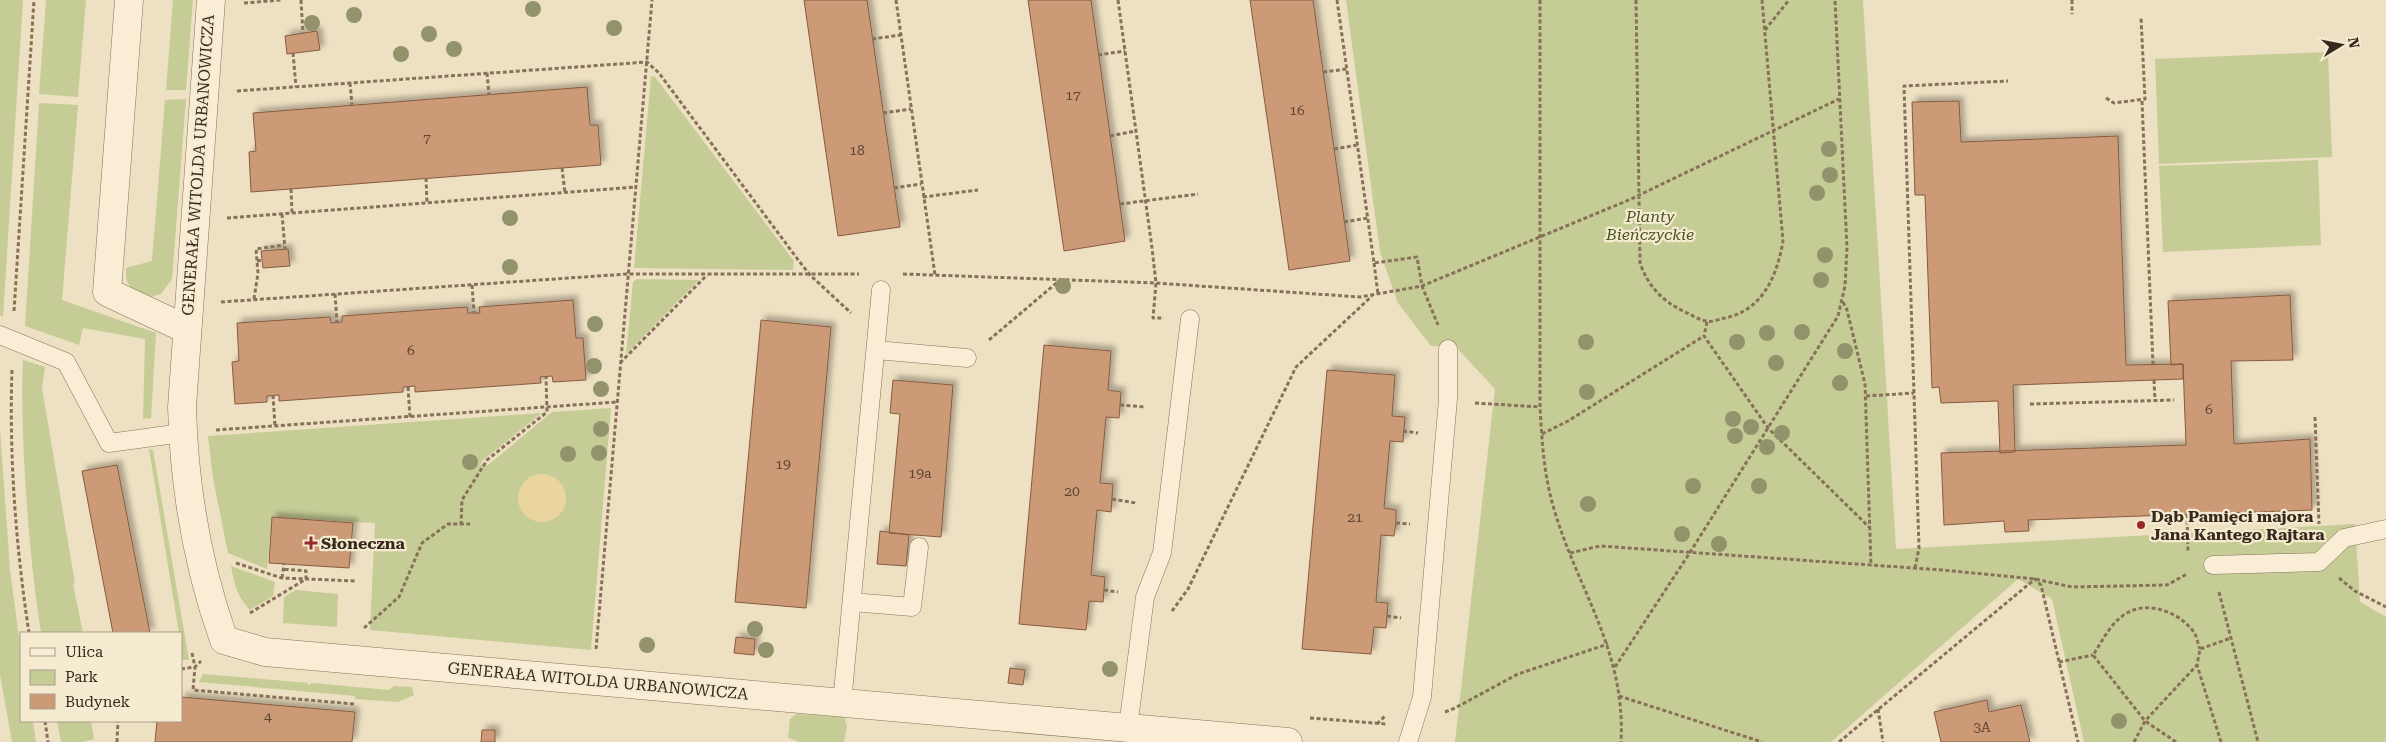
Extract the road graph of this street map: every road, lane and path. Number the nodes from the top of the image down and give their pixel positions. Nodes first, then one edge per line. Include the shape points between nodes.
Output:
1 (34, 0) edge
2 (129, 0) edge
3 (211, 0) edge
4 (301, 0) edge
5 (652, 0) edge
6 (896, 0) edge
7 (1118, 0) edge
8 (1338, 0) edge
9 (1540, 0) edge
10 (1636, 0) edge
11 (1762, 0) edge
12 (1789, 0) edge
13 (1835, 0) edge
14 (2072, 0) edge
15 (2072, 14) dead end
16 (2141, 18) dead end
17 (1764, 31) junction
18 (302, 34) dead end
19 (901, 35) junction
20 (872, 39) dead end
21 (1125, 52) junction
22 (293, 54) dead end
23 (1098, 55) dead end
24 (647, 62) junction
25 (1348, 69) junction
26 (1323, 72) dead end
27 (487, 73) junction
28 (2008, 81) dead end
29 (350, 83) junction
30 (296, 87) junction
31 (204, 94) junction
32 (489, 95) dead end
33 (2106, 98) dead end
34 (1839, 99) junction
35 (2142, 101) junction
36 (352, 105) dead end
37 (911, 109) junction
38 (883, 113) dead end
39 (1136, 131) junction
40 (1772, 131) junction
41 (1110, 136) dead end
42 (1358, 145) junction
43 (1334, 149) dead end
44 (562, 168) dead end
45 (426, 178) dead end
46 (921, 184) junction
47 (636, 187) junction
48 (894, 188) dead end
49 (291, 189) dead end
50 (978, 190) dead end
51 (565, 193) junction
52 (1198, 194) dead end
53 (1638, 195) junction
54 (923, 197) junction
55 (1146, 200) junction
56 (427, 203) junction
57 (1120, 204) dead end
58 (292, 213) junction
59 (282, 214) junction
60 (1368, 218) junction
61 (194, 220) junction
62 (1344, 222) dead end
63 (1540, 236) junction
64 (262, 260) dead end
65 (257, 261) junction
66 (1374, 263) junction
67 (627, 274) junction
68 (708, 274) junction
69 (864, 274) dead end
70 (900, 274) dead end
71 (810, 275) junction
72 (935, 275) junction
73 (1060, 280) junction
74 (472, 284) junction
75 (1156, 284) junction
76 (1422, 286) junction
77 (881, 290) dead end
78 (334, 294) junction
79 (1373, 295) junction
80 (1378, 295) junction
81 (254, 299) junction
82 (1842, 302) junction
83 (474, 313) dead end
84 (187, 317) junction
85 (1190, 319) dead end
86 (14, 321) dead end
87 (878, 321) junction
88 (337, 322) dead end
89 (1707, 322) junction
90 (1002, 330) dead end
91 (0, 336) edge
92 (1704, 336) junction
93 (1448, 349) joint
94 (876, 350) junction
95 (967, 358) dead end
96 (12, 364) dead end
97 (620, 364) junction
98 (2153, 364) dead end
99 (546, 377) dead end
100 (2154, 380) dead end
101 (408, 386) dead end
102 (1914, 393) junction
103 (274, 395) dead end
104 (1866, 396) junction
105 (2155, 400) junction
106 (2174, 400) dead end
107 (617, 402) junction
108 (2030, 404) dead end
109 (1120, 405) dead end
110 (1498, 405) dead end
111 (547, 407) junction
112 (1145, 407) dead end
113 (1540, 407) junction
114 (410, 416) junction
115 (2316, 417) dead end
116 (275, 426) junction
117 (1768, 428) junction
118 (1403, 431) dead end
119 (182, 433) junction
120 (1426, 434) dead end
121 (1542, 434) junction
122 (1112, 499) dead end
123 (1136, 503) dead end
124 (2318, 510) dead end
125 (2187, 514) dead end
126 (470, 524) dead end
127 (461, 525) junction
128 (1870, 528) junction
129 (2386, 529) edge
130 (2187, 534) dead end
131 (919, 547) dead end
132 (1570, 553) junction
133 (1689, 554) junction
134 (232, 561) dead end
135 (2319, 562) junction
136 (284, 564) dead end
137 (2212, 565) junction
138 (1871, 566) junction
139 (1915, 568) junction
140 (283, 569) junction
141 (282, 578) junction
142 (306, 579) junction
143 (2035, 579) junction
144 (357, 581) dead end
145 (852, 602) junction
146 (2386, 607) edge
147 (252, 620) dead end
148 (29, 632) edge
149 (356, 634) dead end
150 (2231, 638) junction
151 (1139, 639) junction
152 (1608, 644) junction
153 (2200, 649) junction
154 (2093, 654) junction
155 (2059, 662) junction
156 (2197, 665) junction
157 (1614, 668) junction
158 (594, 680) junction
159 (1619, 696) junction
160 (842, 703) junction
161 (1877, 709) junction
162 (1308, 718) dead end
163 (2145, 721) junction
164 (44, 722) edge
165 (118, 722) edge
166 (1414, 722) junction
167 (1128, 726) junction
168 (48, 742) edge
169 (117, 742) edge
170 (1288, 742) edge
171 (1408, 742) edge
172 (1621, 742) edge
173 (1762, 742) edge
174 (1838, 742) edge
175 (1883, 742) edge
176 (2078, 742) edge
177 (2134, 742) edge
178 (2176, 742) edge
179 (2221, 742) edge
180 (2258, 742) edge

1 - 86 path
2 - 84 street, GENERAŁA WITOLDA URBANOWICZA via 107,292
3 - 31 street, GENERAŁA WITOLDA URBANOWICZA
4 - 18 path
5 - 24 path
6 - 19 path
7 - 21 path
8 - 25 path
9 - 63 path
10 - 53 path
11 - 17 path
12 - 17 path
13 - 34 path
14 - 15 path
16 - 35 path via 2145,99
17 - 40 path
19 - 20 path
19 - 37 path
21 - 23 path
21 - 39 path
22 - 30 path
24 - 27 path
24 - 47 path
24 - 71 path
25 - 26 path
25 - 42 path
27 - 29 path
27 - 32 path
28 - 102 path via 1904,86
29 - 30 path
29 - 36 path
30 - 31 path
31 - 61 street, GENERAŁA WITOLDA URBANOWICZA
33 - 35 path via 2114,103
34 - 40 path
34 - 82 path via 1847,248
35 - 98 path
37 - 38 path
37 - 46 path
39 - 41 path
39 - 55 path
40 - 53 path
40 - 89 path via 1783,241 1780,263 1762,297 1751,306 1731,317
42 - 43 path
42 - 60 path
44 - 51 path
45 - 56 path
46 - 48 path
46 - 54 path
47 - 51 path
47 - 67 path
49 - 58 path
50 - 54 path
51 - 56 path
52 - 55 path
53 - 63 path
53 - 89 path via 1639,255 1646,278 1666,301
54 - 72 path
55 - 57 path
55 - 75 path
56 - 58 path
58 - 59 path
59 - 61 path
59 - 65 path via 284,247 256,249
60 - 62 path
60 - 66 path
61 - 84 street, GENERAŁA WITOLDA URBANOWICZA
63 - 76 path
63 - 113 path
64 - 65 path
65 - 81 path
66 - 76 path via 1417,257
66 - 80 path
67 - 68 path
67 - 74 path
67 - 97 path
68 - 71 path
68 - 97 path
69 - 71 path
70 - 72 path
71 - 87 path via 858,320
72 - 73 path
73 - 75 path
73 - 90 path
74 - 78 path
74 - 83 path
75 - 79 path via 1360,297
76 - 80 path
76 - 93 path
77 - 87 lane
78 - 81 path
78 - 88 path
79 - 80 path
79 - 151 path via 1296,367 1188,589 1151,640
81 - 84 path
82 - 104 path via 1847,310
82 - 117 path via 1832,326
84 - 119 street, GENERAŁA WITOLDA URBANOWICZA
85 - 151 lane via 1162,553 1144,597
87 - 94 lane
89 - 92 path
91 - 119 lane via 66,362 109,443
92 - 117 path
92 - 121 path
93 - 166 lane via 1448,399 1425,668 1422,697
94 - 95 lane
94 - 145 lane
96 - 148 path via 12,446
97 - 107 path
99 - 111 path
100 - 105 path
101 - 114 path
102 - 104 path
102 - 139 path via 1919,548
103 - 116 path
104 - 128 path
105 - 106 path
105 - 108 path
107 - 111 path
107 - 158 path
109 - 112 path
110 - 113 path
111 - 114 path
111 - 127 path via 547,412 487,460 462,500
113 - 121 path
114 - 116 path
115 - 124 path
116 - 119 path
117 - 128 path
117 - 133 path
118 - 120 path
119 - 158 street, GENERAŁA WITOLDA URBANOWICZA via 209,597 224,640 264,652
121 - 132 path via 1554,510
122 - 123 path
125 - 130 path
126 - 127 path
127 - 149 path via 448,524 422,543 399,597
128 - 138 path
129 - 135 lane via 2344,538
131 - 145 lane via 912,607
132 - 133 path via 1600,546
132 - 152 path
133 - 138 path
133 - 157 path
134 - 141 path
135 - 137 lane
135 - 146 path via 2355,591
136 - 140 path
137 - 143 path via 2202,566 2167,585 2072,587
137 - 150 path
138 - 139 path
139 - 143 path
140 - 141 path
140 - 142 path via 306,570
141 - 142 path
142 - 144 path
142 - 147 path via 247,616
143 - 155 path via 2041,585
143 - 161 path
145 - 160 lane
150 - 153 path
150 - 180 path
151 - 167 lane
152 - 157 path
152 - 166 path via 1518,674 1455,708
153 - 154 path via 2194,633 2177,618 2165,609 2146,608 2128,612 2112,625
153 - 156 path
154 - 155 path
154 - 163 path
155 - 176 path
156 - 163 path
156 - 179 path
157 - 159 path
158 - 160 street, GENERAŁA WITOLDA URBANOWICZA
159 - 172 path
159 - 173 path
160 - 167 street, GENERAŁA WITOLDA URBANOWICZA
161 - 174 path
161 - 175 path
162 - 166 path via 1377,724
163 - 177 path
163 - 178 path
164 - 168 path
165 - 169 path
166 - 171 lane
167 - 170 street, GENERAŁA WITOLDA URBANOWICZA

